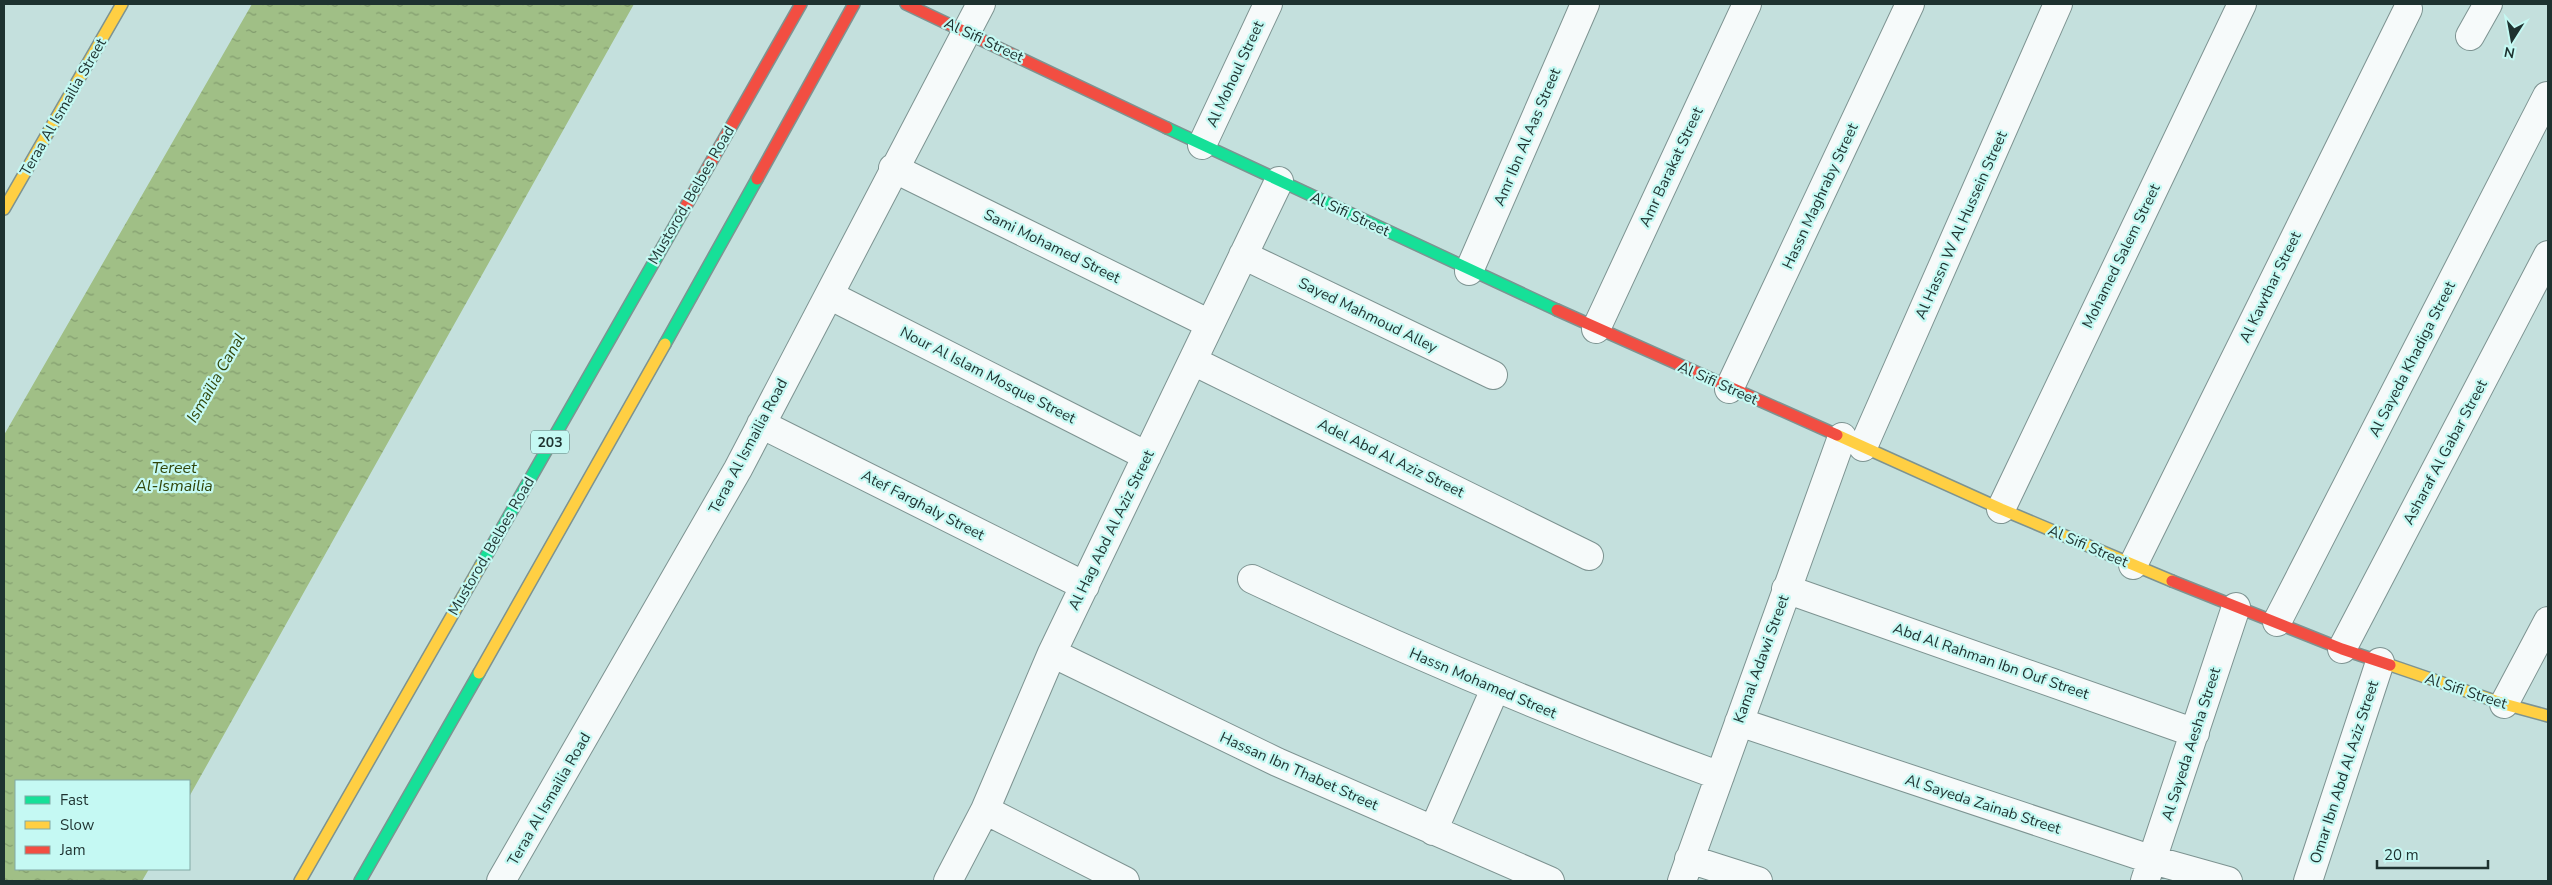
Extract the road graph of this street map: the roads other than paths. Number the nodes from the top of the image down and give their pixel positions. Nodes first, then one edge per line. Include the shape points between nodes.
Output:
1 (122, 4) edge
2 (801, 4) edge
3 (854, 4) edge
4 (906, 4) edge
5 (981, 4) edge
6 (1268, 4) edge
7 (1585, 4) edge
8 (1747, 4) edge
9 (1910, 4) edge
10 (2058, 4) edge
11 (2242, 4) edge
12 (2488, 4) edge
13 (2408, 9) dead end
14 (965, 31) junction
15 (2470, 36) dead end
16 (2547, 96) edge
17 (1202, 144) junction
18 (893, 168) junction
19 (1279, 181) junction
20 (4, 209) edge
21 (1243, 255) junction
22 (2548, 255) edge
23 (1469, 271) junction
24 (828, 295) junction
25 (1210, 324) junction
26 (1596, 330) junction
27 (1193, 361) junction
28 (1492, 374) dead end
29 (1729, 388) junction
30 (761, 424) junction
31 (1852, 442) junction
32 (1146, 456) junction
33 (2001, 509) junction
34 (1589, 556) dead end
35 (2133, 565) junction
36 (1252, 579) dead end
37 (1085, 586) junction
38 (1786, 590) junction
39 (2236, 607) junction
40 (2548, 621) edge
41 (2277, 622) junction
42 (2342, 649) junction
43 (1052, 653) junction
44 (2380, 662) junction
45 (1495, 689) junction
46 (2504, 704) junction
47 (2548, 716) edge
48 (1739, 722) junction
49 (2195, 733) junction
50 (1720, 776) junction
51 (985, 810) junction
52 (1433, 831) junction
53 (1686, 870) edge
54 (2149, 871) edge
55 (300, 881) edge
56 (360, 881) edge
57 (501, 881) edge
58 (948, 881) edge
59 (1125, 881) edge
60 (1550, 881) edge
61 (1758, 881) edge
62 (2228, 881) edge
63 (2308, 881) edge

1 - 20 main road, Teraa Al Ismailia Street
2 - 55 main road, Mustorod, Belbes Road / 203
3 - 56 main road via 626,415
4 - 14 main road, Al Sifi Street
5 - 14 street, Teraa Al Ismailia Road
6 - 17 street, Al Mohoul Street
7 - 23 street, Amr Ibn Al Aas Street
8 - 26 street, Amr Barakat Street
9 - 29 street, Hassn Maghraby Street
10 - 31 street, Al Hassn W Al Hussein Street
11 - 33 street, Mohamed Salem Street
12 - 15 street
13 - 35 street, Al Kawthar Street
14 - 17 main road, Al Sifi Street
14 - 18 street, Teraa Al Ismailia Road
16 - 41 street, Al Sayeda Khadiga Street
17 - 19 main road, Al Sifi Street
18 - 24 street, Teraa Al Ismailia Road
18 - 25 street, Sami Mohamed Street
19 - 21 street, Al Hag Abd Al Aziz Street
19 - 23 main road, Al Sifi Street
21 - 25 street, Al Hag Abd Al Aziz Street
21 - 28 street, Sayed Mahmoud Alley
22 - 42 street, Asharaf Al Gabar Street
23 - 26 main road, Al Sifi Street
24 - 30 street, Teraa Al Ismailia Road
24 - 32 street, Nour Al Islam Mosque Street
25 - 27 street, Al Hag Abd Al Aziz Street
26 - 29 main road, Al Sifi Street
27 - 32 street, Al Hag Abd Al Aziz Street
27 - 34 street, Adel Abd Al Aziz Street
29 - 31 main road, Al Sifi Street
30 - 37 street, Atef Farghaly Street
30 - 57 street, Teraa Al Ismailia Road
31 - 33 main road, Al Sifi Street
31 - 38 street, Kamal Adawi Street
32 - 37 street, Al Hag Abd Al Aziz Street
33 - 35 main road, Al Sifi Street
35 - 39 main road, Al Sifi Street
36 - 45 street, Hassn Mohamed Street
37 - 43 street, Al Hag Abd Al Aziz Street
38 - 48 street, Kamal Adawi Street
38 - 49 street, Abd Al Rahman Ibn Ouf Street
39 - 41 main road, Al Sifi Street
39 - 49 street, Al Sayeda Aesha Street
40 - 46 street
41 - 42 main road, Al Sifi Street
42 - 44 main road, Al Sifi Street
43 - 51 street, Al Hag Abd Al Aziz Street
43 - 52 street, Hassan Ibn Thabet Street via 1277,762
44 - 46 main road, Al Sifi Street
44 - 63 street, Omar Ibn Abd Al Aziz Street
45 - 50 street, Hassn Mohamed Street
45 - 52 street
46 - 47 main road, Al Sifi Street
48 - 50 street, Kamal Adawi Street
48 - 54 street, Al Sayeda Zainab Street
49 - 54 street, Al Sayeda Aesha Street
50 - 53 street, Kamal Adawi Street
51 - 58 street, Al Hag Abd Al Aziz Street
51 - 59 street
52 - 60 street, Hassan Ibn Thabet Street
53 - 61 street
54 - 62 street, Al Sayeda Zainab Street

